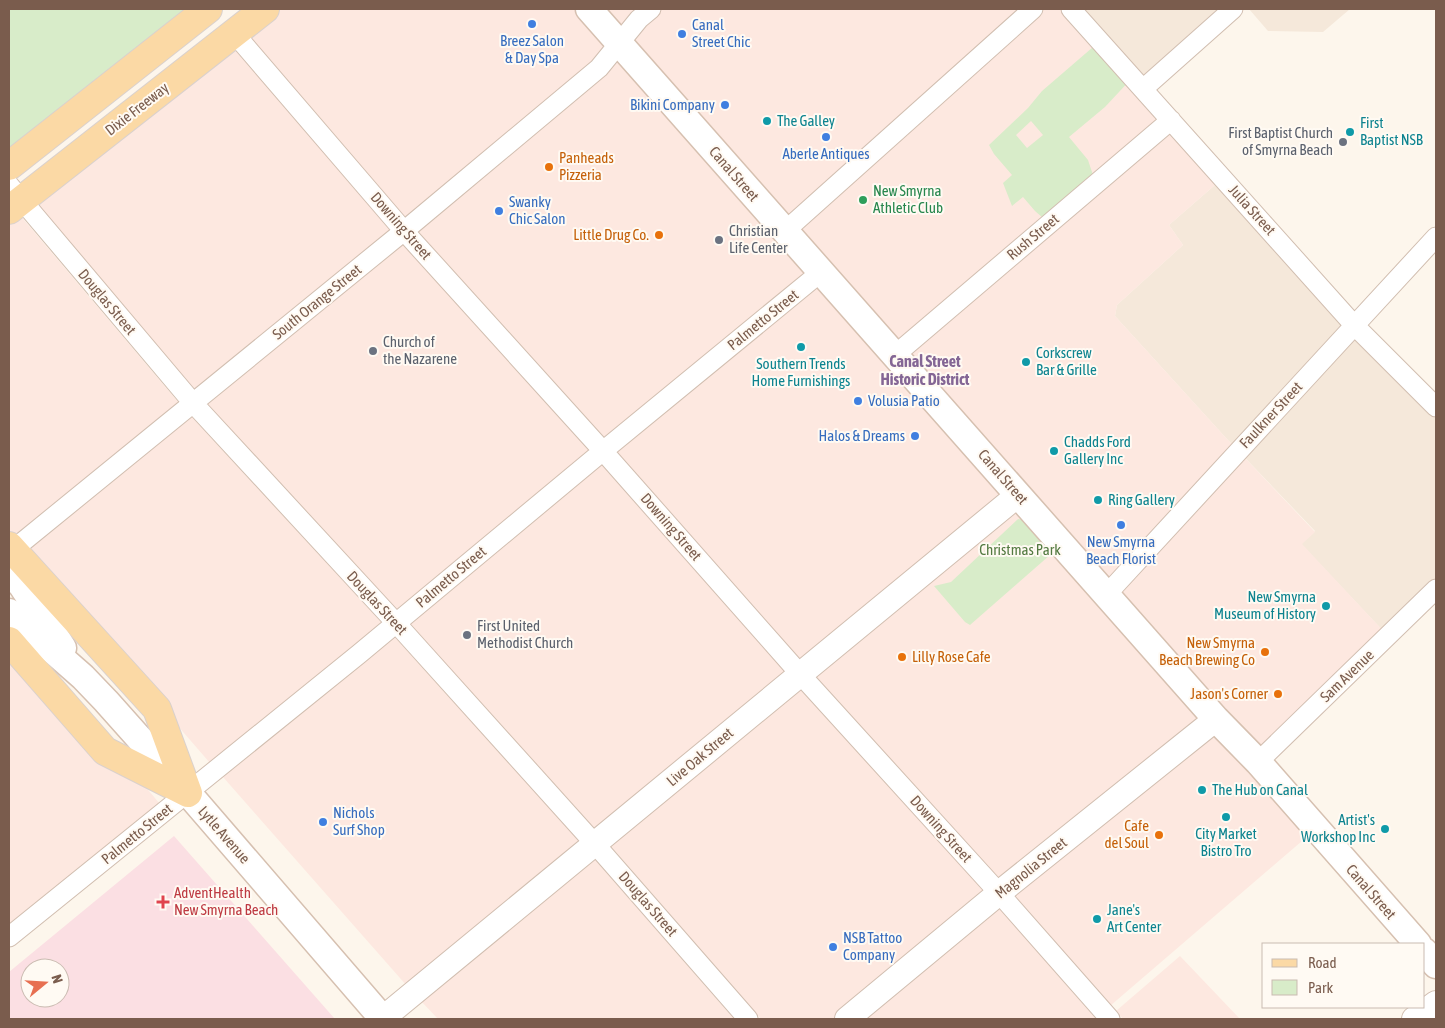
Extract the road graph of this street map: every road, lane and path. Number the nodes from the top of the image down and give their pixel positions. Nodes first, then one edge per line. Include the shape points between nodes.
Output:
1 (208, 9) edge
2 (265, 9) edge
3 (589, 9) edge
4 (651, 9) edge
5 (1034, 9) edge
6 (1071, 9) edge
7 (1233, 9) edge
8 (234, 33) junction
9 (619, 43) junction
10 (1143, 89) junction
11 (1171, 120) junction
12 (9, 166) edge
13 (13, 199) edge
14 (404, 231) junction
15 (785, 231) junction
16 (1436, 237) edge
17 (821, 272) junction
18 (1354, 325) junction
19 (895, 354) junction
20 (193, 403) junction
21 (1436, 408) edge
22 (603, 451) junction
23 (1018, 495) junction
24 (12, 562) edge
25 (1436, 589) edge
26 (1107, 594) junction
27 (9, 612) edge
28 (396, 623) junction
29 (9, 640) edge
30 (800, 674) junction
31 (83, 677) junction
32 (1216, 719) junction
33 (1258, 762) junction
34 (188, 793) junction
35 (595, 844) junction
36 (999, 893) junction
37 (9, 936) edge
38 (1417, 943) edge
39 (1425, 952) edge
40 (1436, 965) edge
41 (1436, 1003) edge
42 (382, 1019) edge
43 (748, 1019) edge
44 (847, 1019) edge
45 (1110, 1019) edge
46 (1414, 1019) edge

1 - 12 main road
2 - 8 main road, Dixie Freeway
3 - 9 main road, Canal Street
4 - 9 street, South Orange Street
5 - 15 street
6 - 10 street, Julia Street
7 - 10 street
8 - 13 main road, Dixie Freeway
8 - 14 street, Downing Street
9 - 14 street, South Orange Street via 599,68
9 - 15 main road, Canal Street
10 - 11 street, Julia Street
11 - 18 street, Julia Street
11 - 19 street, Rush Street
13 - 20 street, Douglas Street
14 - 20 street, South Orange Street
14 - 22 street, Downing Street
15 - 17 main road, Canal Street
16 - 18 street, Faulkner Street
17 - 19 main road, Canal Street
17 - 22 street, Palmetto Street
18 - 21 street, Julia Street
18 - 26 street, Faulkner Street
19 - 23 main road, Canal Street
20 - 24 street, South Orange Street
20 - 28 street, Douglas Street
22 - 28 street, Palmetto Street
22 - 30 street, Downing Street
23 - 26 main road, Canal Street
23 - 30 street, Live Oak Street
24 - 31 main road, Lytle Avenue
24 - 34 main road via 157,709
25 - 33 street, Sam Avenue
26 - 32 main road, Canal Street
27 - 31 main road, Lytle Avenue
28 - 34 street, Palmetto Street
28 - 35 street, Douglas Street
29 - 34 main road via 105,751
30 - 35 street, Live Oak Street
30 - 36 street, Downing Street
31 - 34 main road, Lytle Avenue
32 - 33 main road, Canal Street
32 - 36 street, Magnolia Street
33 - 38 main road, Canal Street
34 - 37 street, Palmetto Street
34 - 42 main road, Lytle Avenue
35 - 42 street, Live Oak Street
35 - 43 street, Douglas Street
36 - 44 street, Magnolia Street
36 - 45 street, Downing Street
39 - 40 main road
41 - 46 street

